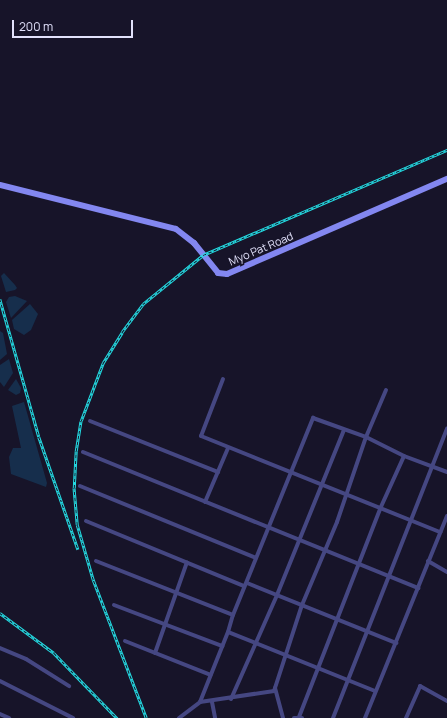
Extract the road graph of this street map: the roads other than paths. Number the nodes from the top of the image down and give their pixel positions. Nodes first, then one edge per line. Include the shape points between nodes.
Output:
1 (447, 179) edge
2 (0, 186) edge
3 (223, 379) dead end
4 (386, 390) dead end
5 (90, 421) dead end
6 (447, 429) edge
7 (344, 430) junction
8 (366, 437) junction
9 (228, 448) junction
10 (83, 452) dead end
11 (404, 456) junction
12 (433, 467) junction
13 (218, 472) junction
14 (292, 472) junction
15 (447, 472) edge
16 (322, 484) junction
17 (80, 486) dead end
18 (347, 494) junction
19 (205, 502) junction
20 (380, 509) junction
21 (447, 516) edge
22 (86, 521) dead end
23 (411, 522) junction
24 (268, 527) junction
25 (440, 532) junction
26 (300, 541) junction
27 (325, 550) junction
28 (256, 558) junction
29 (96, 561) dead end
30 (428, 561) junction
31 (187, 562) junction
32 (359, 564) junction
33 (447, 572) edge
34 (389, 576) junction
35 (245, 584) junction
36 (418, 588) junction
37 (175, 592) junction
38 (277, 595) junction
39 (114, 605) dead end
40 (302, 605) junction
41 (233, 615) junction
42 (338, 620) junction
43 (165, 624) junction
44 (366, 631) junction
45 (228, 632) junction
46 (125, 641) dead end
47 (396, 642) junction
48 (256, 643) junction
49 (222, 646) junction
50 (0, 648) edge
51 (155, 653) junction
52 (287, 656) junction
53 (318, 668) junction
54 (210, 675) junction
55 (347, 680) junction
56 (0, 681) edge
57 (69, 686) dead end
58 (275, 688) junction
59 (375, 691) junction
60 (231, 698) junction
61 (447, 701) edge
62 (200, 702) junction
63 (212, 702) junction
64 (0, 714) edge
65 (9, 718) edge
66 (72, 718) edge
67 (179, 718) edge
68 (215, 718) edge
69 (283, 718) edge
70 (299, 718) edge
71 (332, 718) edge
72 (365, 718) edge
73 (406, 718) edge

1 - 2 main road, Myo Pat Road via 227,274 218,273 194,243 176,228
3 - 9 street via 201,436
4 - 8 street
5 - 13 street
6 - 12 street
7 - 8 street
7 - 14 street via 313,418
7 - 16 street
8 - 11 street
8 - 18 street
9 - 13 street
9 - 14 street
10 - 19 street
11 - 12 street
11 - 20 street
12 - 15 street
12 - 23 street via 415,505
13 - 19 street
14 - 16 street
14 - 24 street
16 - 18 street
16 - 26 street
17 - 28 street
18 - 20 street
18 - 27 street
19 - 24 street
20 - 23 street
20 - 32 street
21 - 25 street
22 - 31 street
23 - 25 street
23 - 34 street
24 - 26 street
24 - 28 street
25 - 30 street
26 - 27 street
26 - 38 street
27 - 32 street
27 - 40 street
28 - 35 street
29 - 37 street
30 - 33 street
30 - 36 street
31 - 35 street
31 - 37 street
32 - 34 street
32 - 42 street
34 - 36 street
34 - 44 street
35 - 38 street
35 - 41 street
36 - 47 street
37 - 41 street
37 - 43 street
38 - 40 street
38 - 48 street
39 - 43 street
40 - 42 street
40 - 52 street
41 - 45 street
42 - 44 street
42 - 53 street
43 - 49 street
43 - 51 street
44 - 47 street
44 - 55 street
45 - 48 street
45 - 49 street
46 - 51 street
47 - 59 street
48 - 52 street
48 - 60 street
49 - 54 street
50 - 57 street via 26,659
51 - 54 street
52 - 53 street
52 - 58 street
53 - 55 street
53 - 70 street
54 - 62 street
55 - 59 street
55 - 71 street
56 - 66 street
58 - 60 street via 274,691
58 - 69 street
59 - 72 street
60 - 63 street
61 - 73 street via 420,686
62 - 63 street
62 - 67 street
63 - 68 street
64 - 65 street

